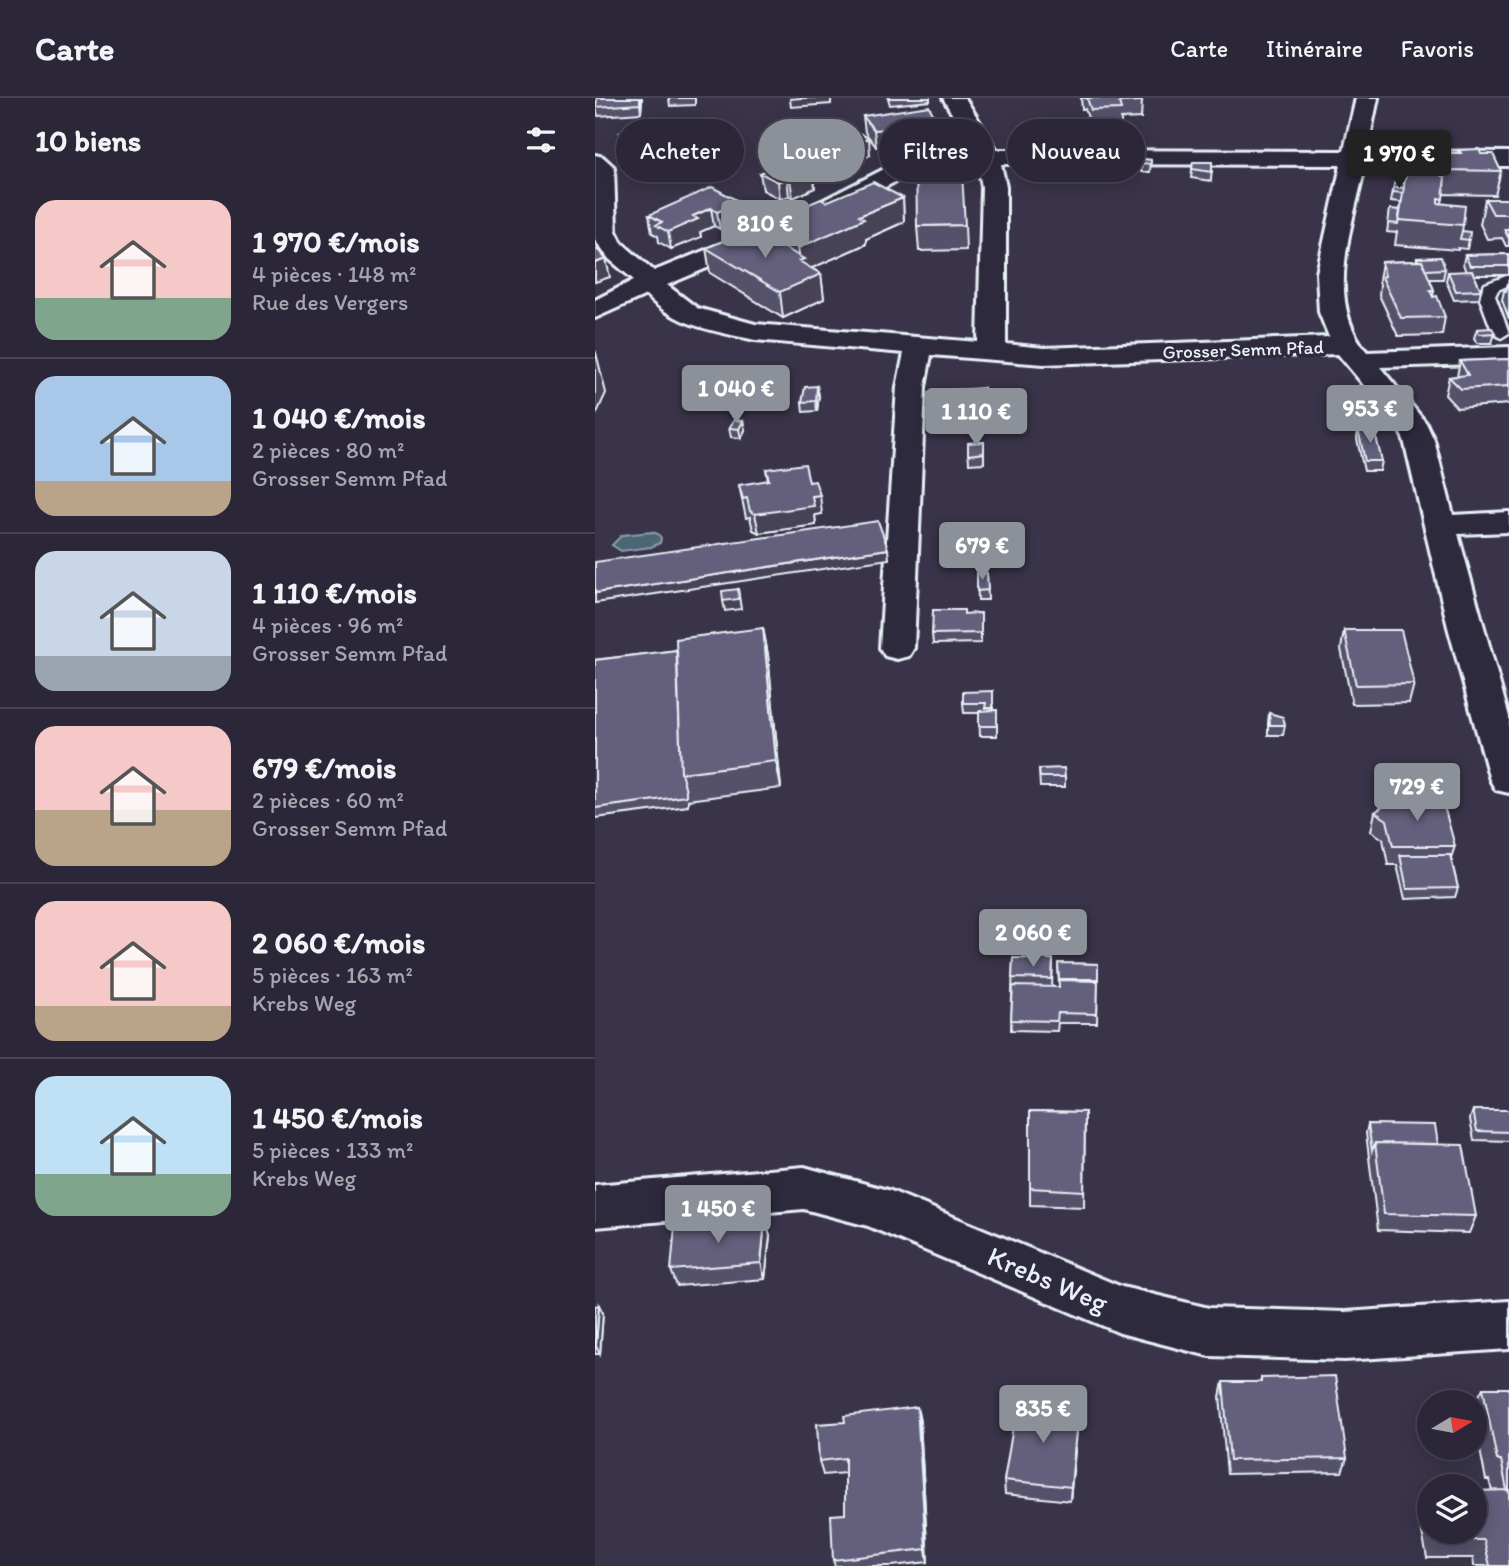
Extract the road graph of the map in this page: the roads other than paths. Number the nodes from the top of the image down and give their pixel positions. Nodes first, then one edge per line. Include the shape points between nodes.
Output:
1 (1367, 98) edge
2 (956, 102) edge
3 (967, 119) edge
4 (993, 157) edge
5 (1356, 158) junction
6 (1509, 159) edge
7 (595, 162) edge
8 (879, 182) edge
9 (993, 182) edge
10 (809, 216) edge
11 (773, 231) edge
12 (1509, 280) edge
13 (651, 282) junction
14 (595, 310) edge
15 (1505, 344) edge
16 (919, 348) junction
17 (992, 353) junction
18 (1352, 354) junction
19 (1509, 522) edge
20 (1440, 524) junction
21 (897, 649) dead end
22 (1509, 780) edge
23 (595, 1206) edge
24 (1509, 1325) edge

1 - 5 street
2 - 3 street
4 - 5 street
5 - 6 street
5 - 18 street via 1330,273 1332,312
7 - 13 street, Grosser Semm Pfad via 604,177 604,232 620,255
8 - 10 street
9 - 17 street
11 - 13 street
12 - 15 lane via 1491,287 1486,296
13 - 14 street
13 - 16 street, Grosser Semm Pfad via 670,304 709,322 755,332
15 - 18 street, Grosser Semm Pfad via 1385,358
16 - 17 street, Grosser Semm Pfad
16 - 21 street via 911,387
17 - 18 street, Grosser Semm Pfad
18 - 20 street via 1411,424
19 - 20 street
20 - 22 street
23 - 24 street, Krebs Weg via 804,1188 874,1206 1120,1310 1209,1332 1345,1336

